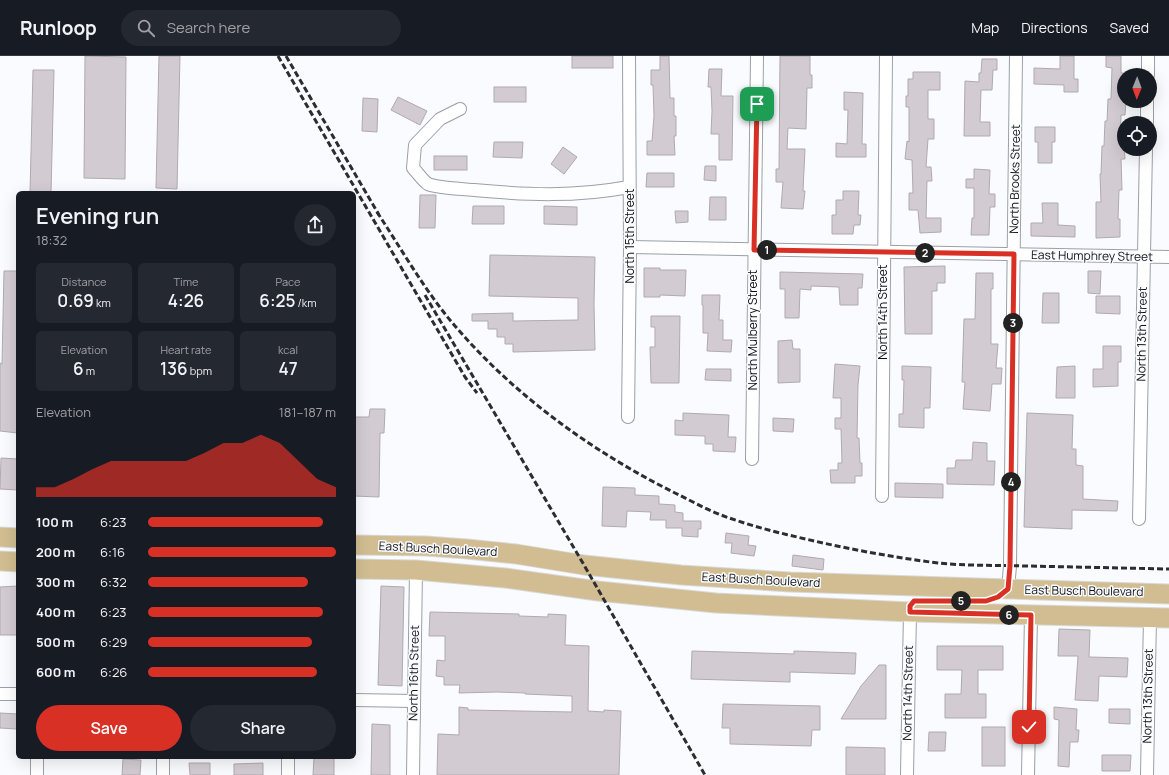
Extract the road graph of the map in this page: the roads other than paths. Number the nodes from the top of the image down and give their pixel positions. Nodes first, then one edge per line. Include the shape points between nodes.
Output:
1 (629, 56) edge
2 (757, 56) edge
3 (886, 56) edge
4 (1016, 56) edge
5 (1148, 56) edge
6 (1148, 68) edge
7 (460, 109) dead end
8 (1146, 156) edge
9 (629, 187) junction
10 (630, 248) junction
11 (754, 250) junction
12 (884, 253) junction
13 (1014, 254) junction
14 (1143, 257) junction
15 (1169, 257) edge
16 (628, 417) dead end
17 (752, 459) dead end
18 (882, 496) dead end
19 (1139, 519) dead end
20 (0, 537) edge
21 (16, 538) edge
22 (356, 545) edge
23 (542, 558) junction
24 (0, 561) edge
25 (16, 562) edge
26 (356, 569) edge
27 (416, 570) junction
28 (444, 573) junction
29 (811, 583) junction
30 (1008, 589) junction
31 (1169, 594) edge
32 (654, 597) junction
33 (1169, 608) edge
34 (910, 612) junction
35 (1031, 615) junction
36 (1150, 617) junction
37 (1169, 618) edge
38 (0, 694) edge
39 (16, 694) edge
40 (356, 700) edge
41 (414, 701) junction
42 (37, 759) edge
43 (163, 759) edge
44 (288, 759) edge
45 (37, 775) edge
46 (163, 775) edge
47 (288, 775) edge
48 (413, 775) edge
49 (907, 775) edge
50 (1028, 775) edge
51 (1147, 775) edge

1 - 9 street, North 15th Street
2 - 11 street, North Mulberry Street
3 - 12 street, North 14th Street
4 - 13 street, North Brooks Street
5 - 6 street
7 - 9 street via 440,119 415,145 413,168 428,183 454,189 554,195 601,192
8 - 14 street, North 13th Street
9 - 10 street, North 15th Street
10 - 11 street, East Humphrey Street
10 - 16 street, North 15th Street
11 - 12 street, East Humphrey Street
11 - 17 street, North Mulberry Street
12 - 13 street, East Humphrey Street
12 - 18 street, North 14th Street
13 - 14 street, East Humphrey Street
13 - 30 street, North Brooks Street
14 - 15 street, East Humphrey Street
14 - 19 street, North 13th Street
20 - 21 main road
22 - 23 main road, East Busch Boulevard via 426,546
23 - 28 main road via 534,570 457,565
23 - 29 main road, East Busch Boulevard via 656,573
24 - 25 main road
26 - 27 main road, East Busch Boulevard
27 - 28 main road, East Busch Boulevard
27 - 41 street, North 16th Street
28 - 32 main road, East Busch Boulevard
29 - 30 main road, East Busch Boulevard
29 - 32 main road via 790,593 669,588 661,589
30 - 31 main road, East Busch Boulevard
30 - 34 main road via 998,597 986,601 914,601 910,606
31 - 35 main road via 1138,605 1058,602 1044,605
32 - 34 main road, East Busch Boulevard via 716,603
33 - 36 main road via 1156,610
34 - 35 main road, East Busch Boulevard
34 - 49 street, North 14th Street
35 - 36 main road, East Busch Boulevard
35 - 50 street
36 - 37 main road, East Busch Boulevard
36 - 51 street, North 13th Street
38 - 39 street
40 - 41 street
41 - 48 street, North 16th Street
42 - 45 street
43 - 46 street
44 - 47 street

